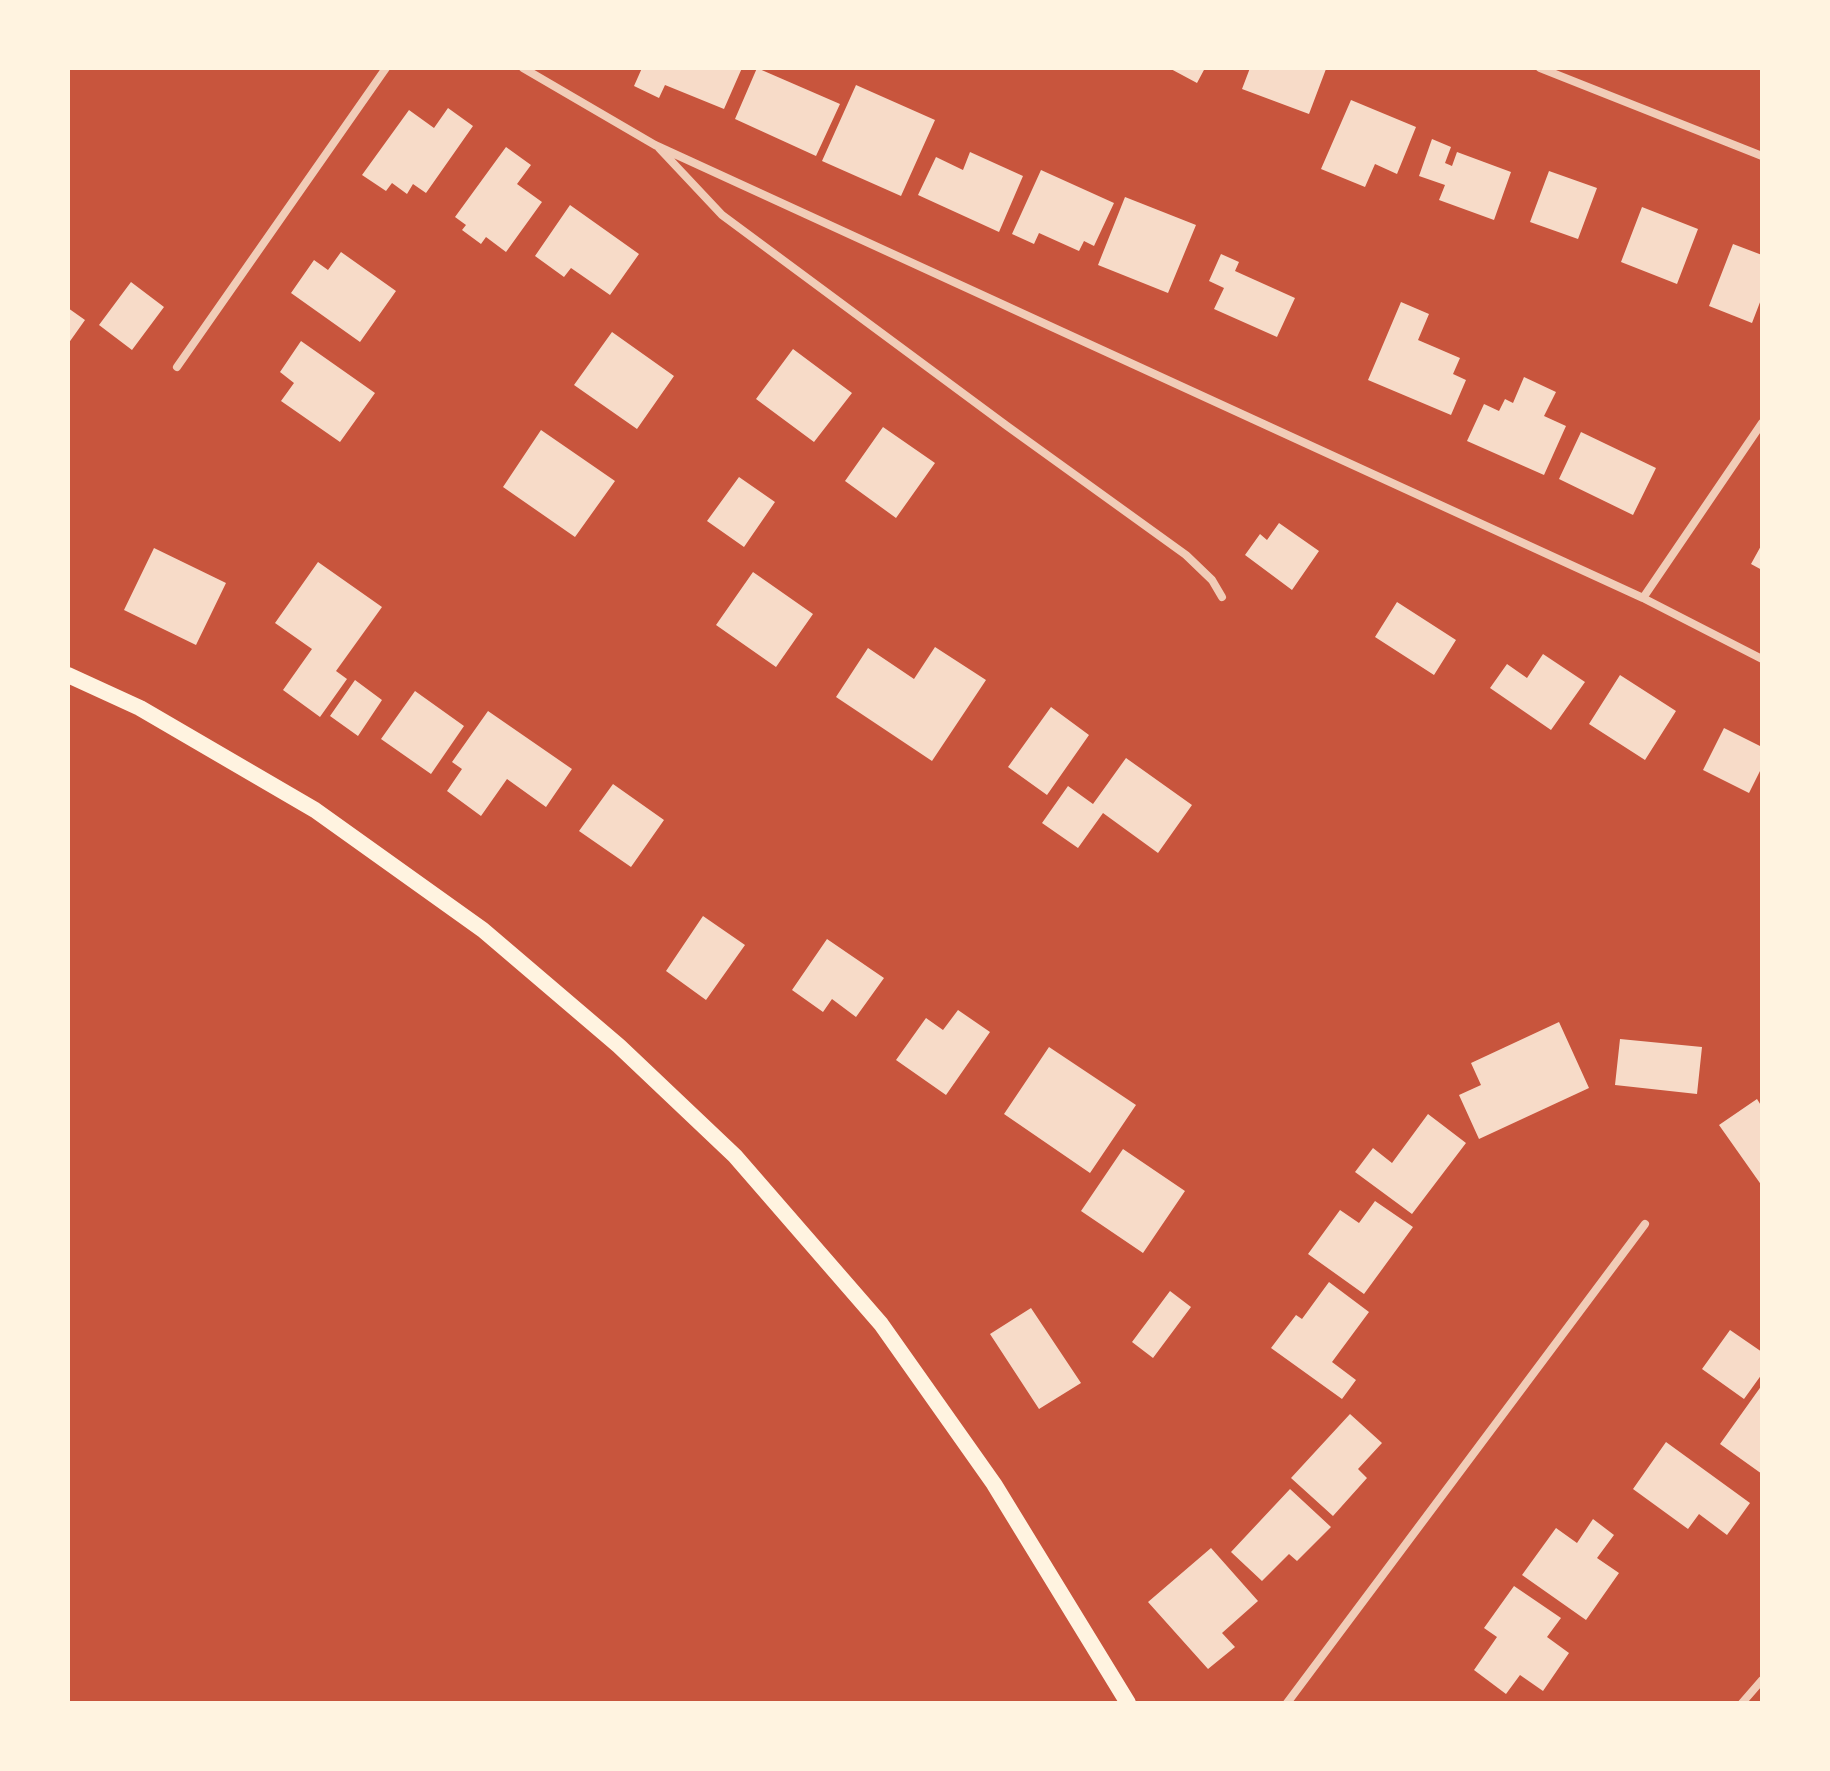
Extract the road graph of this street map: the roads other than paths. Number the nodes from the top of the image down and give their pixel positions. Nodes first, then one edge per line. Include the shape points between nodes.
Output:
1 (386, 68) edge
2 (523, 68) edge
3 (1540, 68) edge
4 (655, 145) junction
5 (1762, 156) edge
6 (177, 367) dead end
7 (1762, 423) edge
8 (1222, 597) dead end
9 (1643, 598) junction
10 (1762, 659) edge
11 (68, 675) edge
12 (1645, 1224) dead end
13 (1762, 1680) edge
14 (1128, 1703) edge
15 (1287, 1703) edge
16 (1742, 1703) edge

1 - 6 street
2 - 4 street
3 - 5 street
4 - 8 street via 722,215 1186,555
4 - 9 street
7 - 9 street
9 - 10 street
11 - 14 main road via 140,708 315,810 470,921 619,1046 735,1156 881,1324 994,1484
12 - 15 street
13 - 16 street

